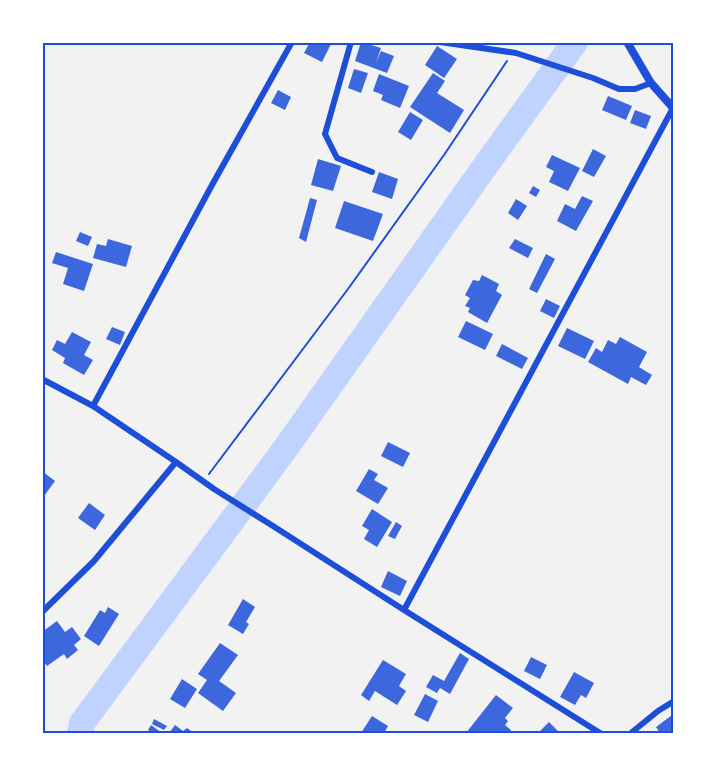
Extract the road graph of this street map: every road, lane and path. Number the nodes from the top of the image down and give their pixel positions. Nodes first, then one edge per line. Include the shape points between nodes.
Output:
1 (292, 42) edge
2 (351, 42) edge
3 (440, 42) edge
4 (627, 42) edge
5 (514, 53) junction
6 (651, 83) junction
7 (674, 108) edge
8 (372, 172) dead end
9 (42, 379) edge
10 (93, 406) junction
11 (176, 462) junction
12 (203, 481) junction
13 (404, 610) junction
14 (42, 612) edge
15 (674, 701) edge
16 (600, 733) edge
17 (631, 733) edge

1 - 10 street
2 - 8 street via 325,134 337,158
3 - 5 street
4 - 6 street
5 - 6 street via 620,89
5 - 12 path via 362,270
6 - 7 street
7 - 13 street
9 - 10 street
10 - 11 street
11 - 12 street
11 - 14 street via 94,561
12 - 13 street
13 - 16 street
15 - 17 street

